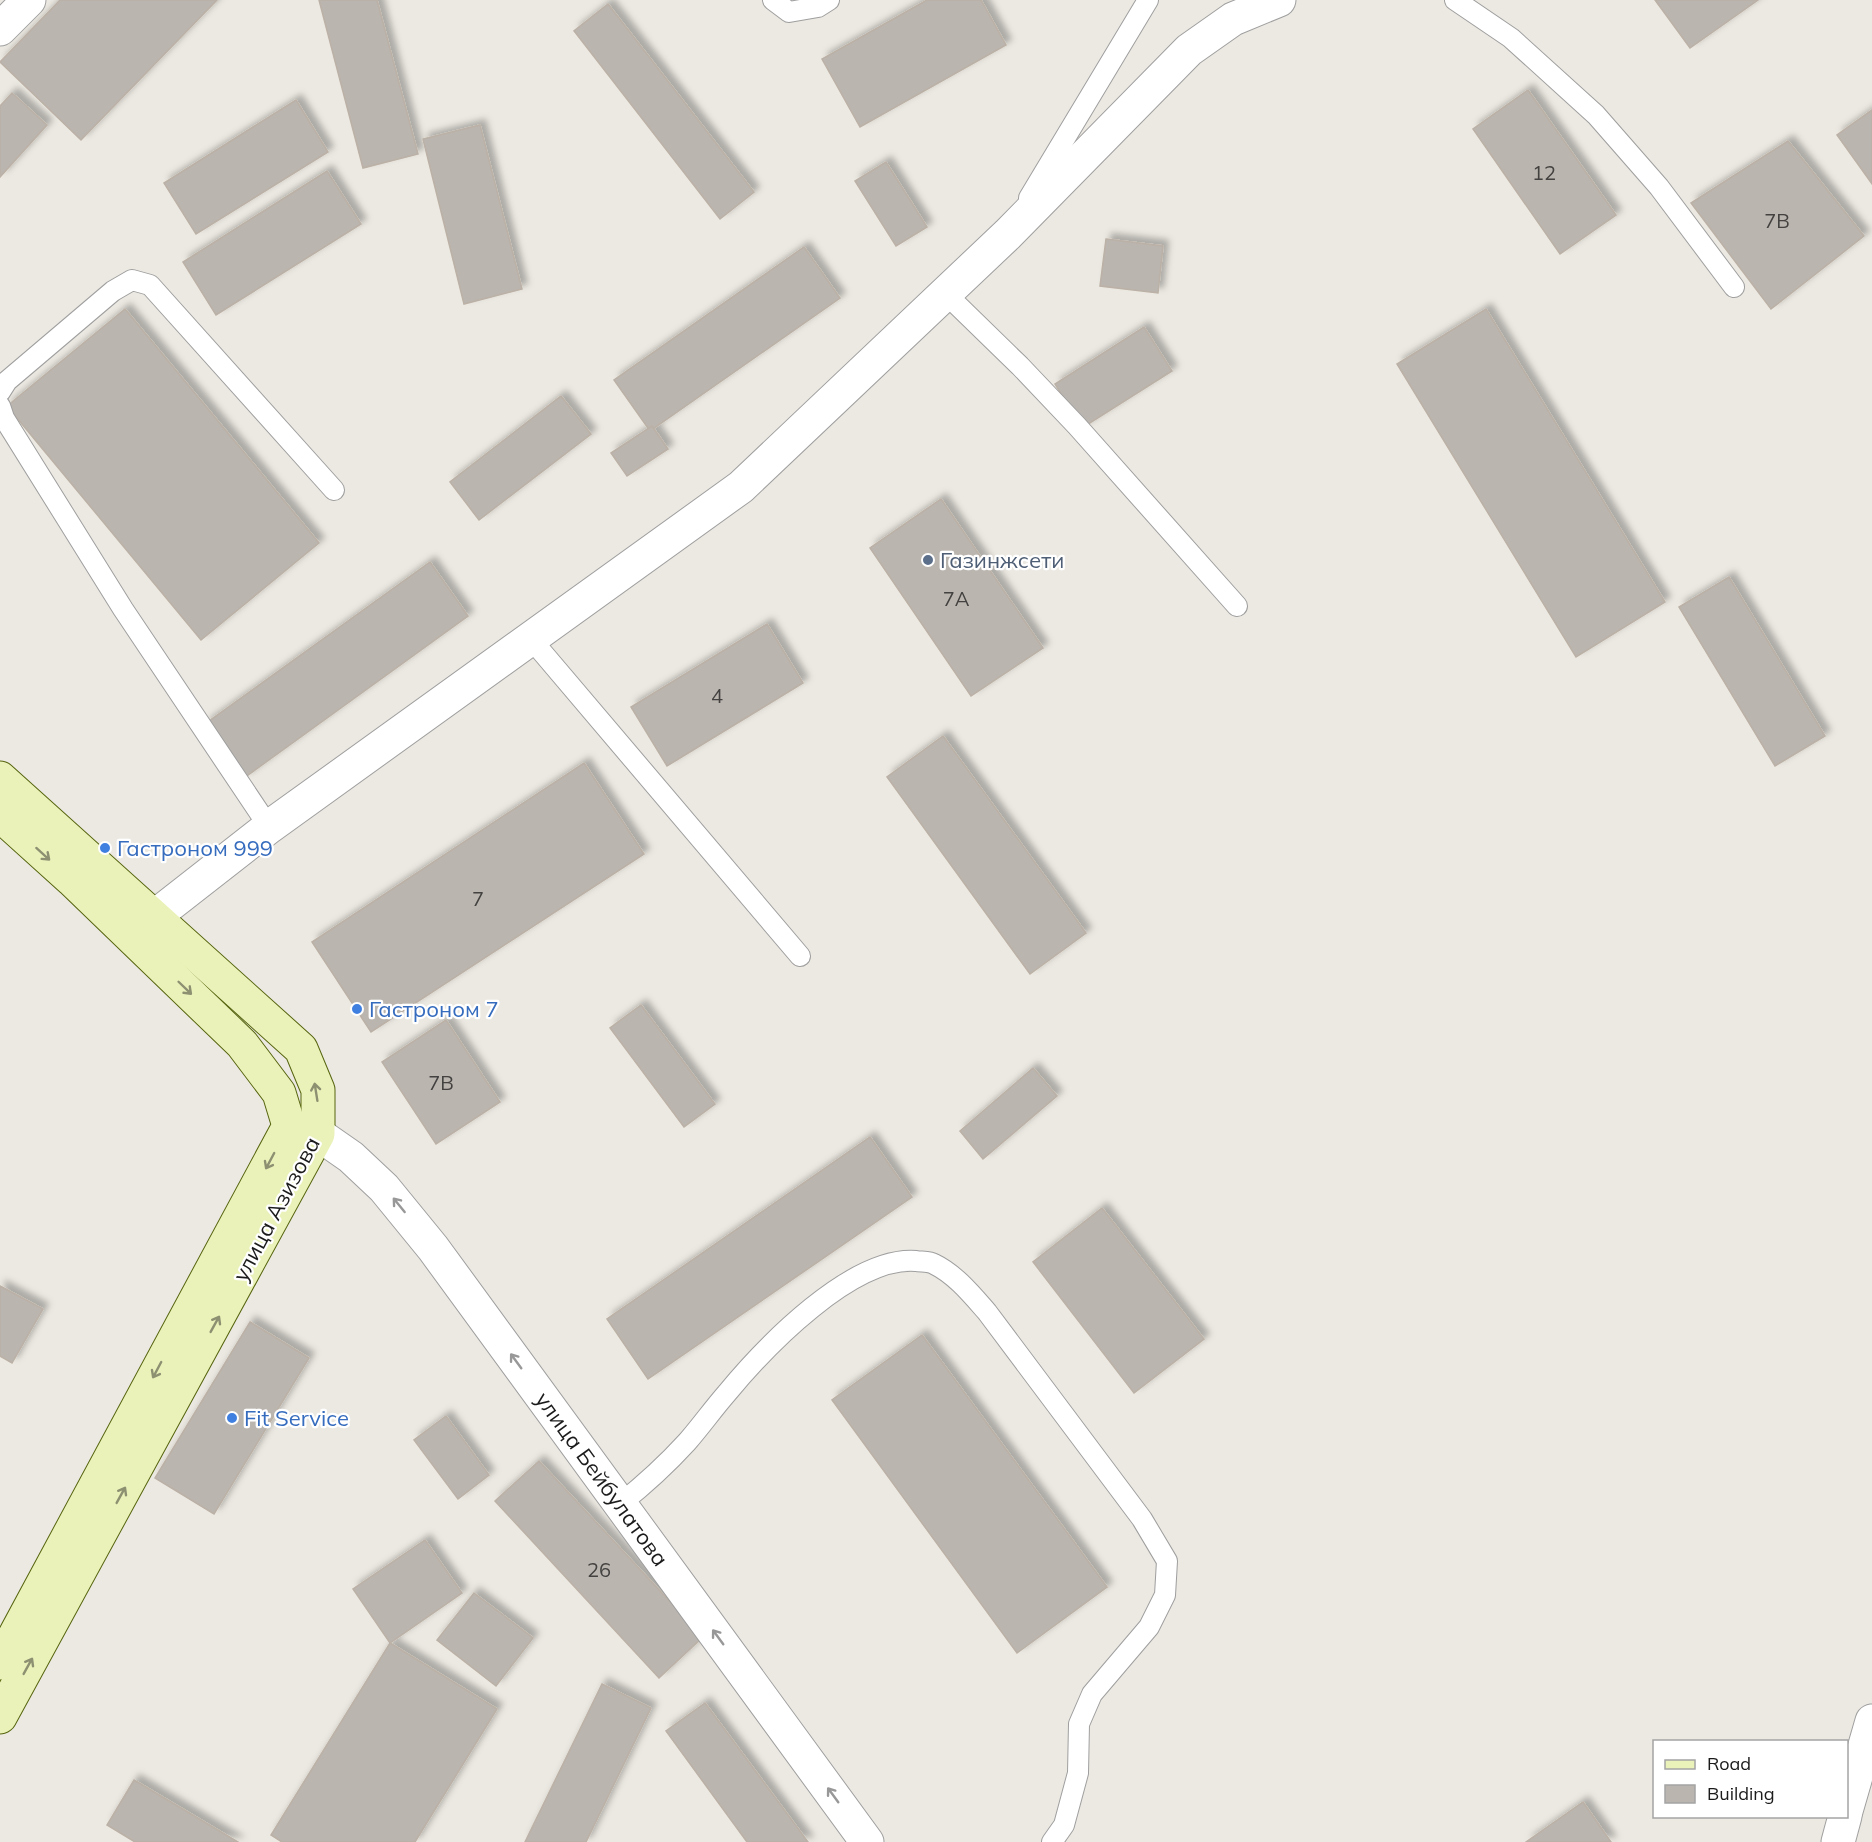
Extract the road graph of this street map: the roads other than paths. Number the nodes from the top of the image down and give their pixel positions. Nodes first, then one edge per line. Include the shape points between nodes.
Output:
1 (29, 0) edge
2 (773, 0) edge
3 (829, 0) edge
4 (1148, 0) edge
5 (1279, 0) edge
6 (1455, 0) edge
7 (0, 29) edge
8 (1008, 234) junction
9 (1734, 287) dead end
10 (945, 293) junction
11 (0, 392) edge
12 (0, 406) edge
13 (334, 490) dead end
14 (1237, 606) dead end
15 (531, 639) junction
16 (0, 778) edge
17 (0, 814) edge
18 (269, 827) junction
19 (154, 917) junction
20 (800, 956) dead end
21 (318, 1134) junction
22 (620, 1504) junction
23 (0, 1663) edge
24 (0, 1718) edge
25 (1872, 1721) edge
26 (1867, 1756) edge
27 (1848, 1806) edge
28 (1844, 1818) edge
29 (867, 1842) edge
30 (1052, 1842) edge
31 (1838, 1842) edge

1 - 7 street
2 - 3 lane via 789,12 818,7
4 - 8 lane
5 - 8 street via 1233,20 1189,50
6 - 9 lane via 1511,38 1596,116 1659,187
8 - 10 street
10 - 14 lane via 1077,426
10 - 15 street via 741,487
11 - 13 lane via 7,381 113,291 132,280 141,282 150,285
12 - 18 lane via 123,609
15 - 18 street
15 - 20 lane
16 - 19 main road, улица Азизова
17 -> 23 main road, улица Азизова via 242,1044 279,1093 289,1126
18 - 19 street
21 -> 19 main road, улица Азизова via 318,1090 301,1049
22 -> 21 street, улица Бейбулатова via 433,1248 384,1188 351,1157
24 -> 21 main road, улица Азизова
29 -> 22 street, улица Бейбулатова
22 - 30 lane via 652,1479 687,1442 778,1336 842,1285 880,1266 905,1260 932,1263 964,1286 1135,1509 1167,1561 1165,1595 1149,1627 1092,1694 1079,1724 1078,1773 1064,1825
25 - 26 street
26 - 27 street
28 - 31 street

